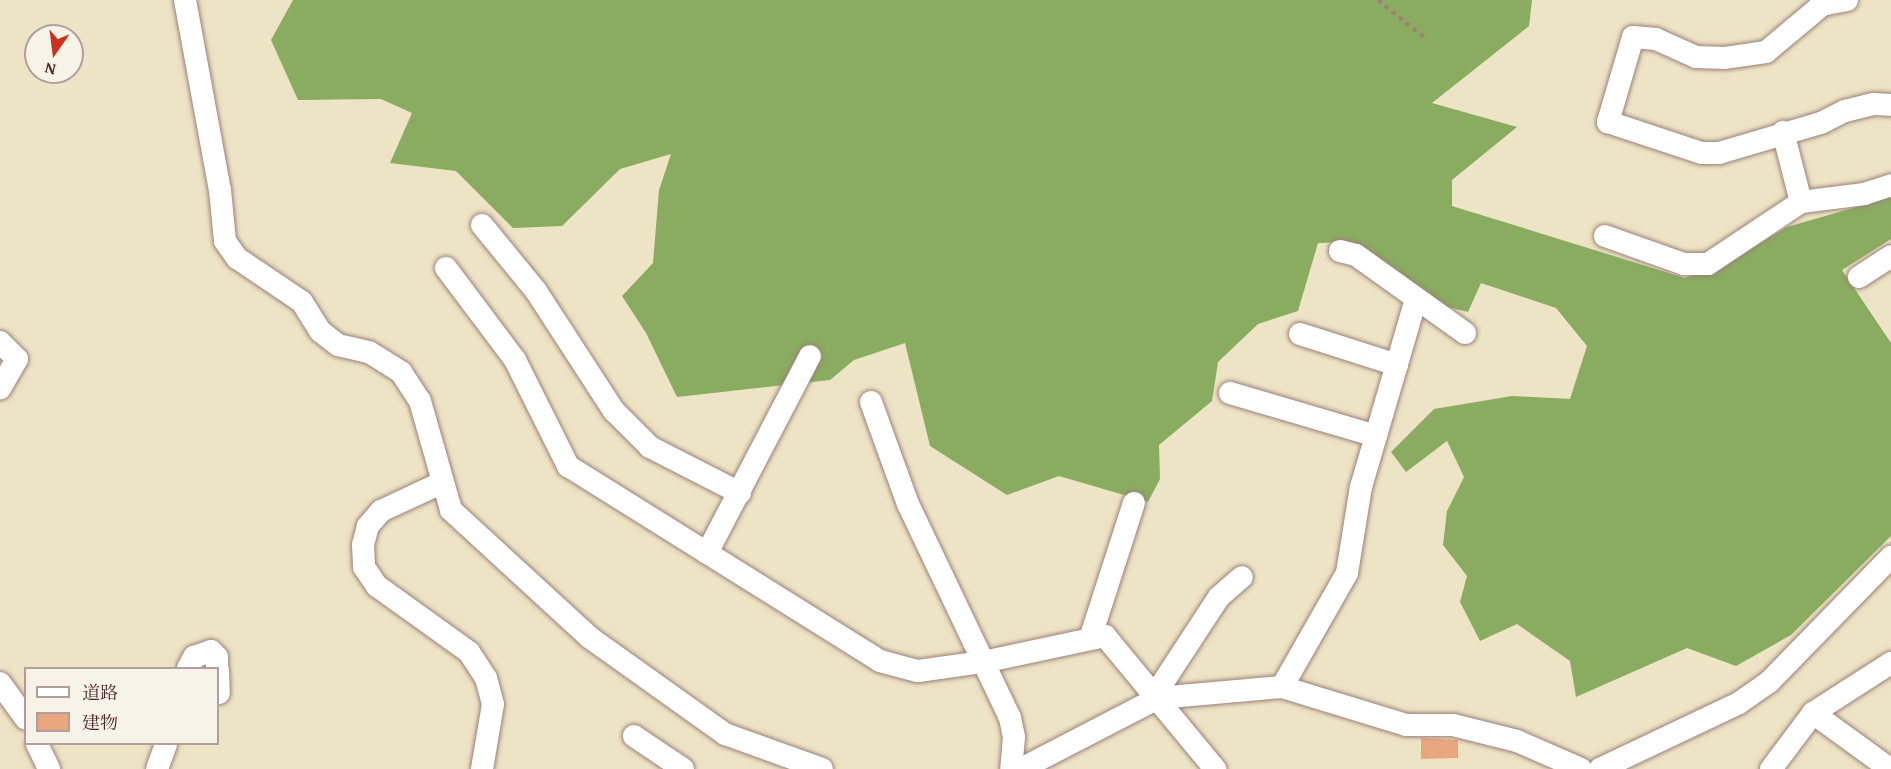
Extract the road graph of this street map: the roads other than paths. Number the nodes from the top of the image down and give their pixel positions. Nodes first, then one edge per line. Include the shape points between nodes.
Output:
1 (185, 0) edge
2 (1847, 0) edge
3 (1891, 105) edge
4 (1783, 132) junction
5 (1891, 185) edge
6 (1801, 202) junction
7 (482, 225) dead end
8 (1605, 236) dead end
9 (1340, 251) dead end
10 (1891, 255) edge
11 (446, 268) dead end
12 (1859, 277) dead end
13 (1416, 299) junction
14 (1465, 333) dead end
15 (1300, 334) dead end
16 (0, 342) edge
17 (810, 356) dead end
18 (1397, 365) junction
19 (0, 389) edge
20 (1230, 393) dead end
21 (871, 402) dead end
22 (1376, 436) junction
23 (441, 483) junction
24 (740, 493) junction
25 (1134, 503) dead end
26 (707, 553) junction
27 (1891, 557) edge
28 (1242, 577) dead end
29 (1090, 639) junction
30 (983, 662) junction
31 (1891, 663) edge
32 (189, 667) edge
33 (218, 667) edge
34 (0, 683) edge
35 (1282, 687) junction
36 (1158, 698) junction
37 (1813, 712) junction
38 (24, 716) edge
39 (634, 736) dead end
40 (37, 745) edge
41 (166, 745) edge
42 (49, 769) edge
43 (157, 769) edge
44 (482, 769) edge
45 (683, 769) edge
46 (822, 769) edge
47 (1011, 769) edge
48 (1021, 769) edge
49 (1215, 769) edge
50 (1581, 769) edge
51 (1600, 769) edge
52 (1771, 769) edge
53 (1890, 769) edge

1 - 23 street via 220,190 225,241 237,258 302,302 320,331 338,345 369,351 401,372 420,401
2 - 4 street via 1822,5 1766,52 1725,58 1696,57 1656,39 1634,37 1608,122 1702,153 1719,153
3 - 4 street via 1845,111 1821,123
4 - 6 street
5 - 6 street via 1864,194
6 - 8 street via 1708,264 1684,264
7 - 24 street via 536,291 614,411 650,447
9 - 13 street via 1356,255
10 - 12 street
11 - 26 street via 514,360 568,466
13 - 14 street
13 - 18 street
15 - 18 street
16 - 19 street via 17,359
17 - 24 street
18 - 22 street
20 - 22 street
21 - 30 street via 908,504
22 - 35 street via 1361,487 1347,573
23 - 44 street via 381,511 368,526 363,545 364,567 377,586 469,652 486,678 493,704
23 - 46 street via 451,510 589,637 725,734
24 - 26 street
25 - 29 street
26 - 30 street via 880,661 918,670
27 - 51 street via 1769,682 1739,703
28 - 36 street via 1219,597 1162,684
29 - 30 street
29 - 36 street via 1105,636
30 - 47 street via 1010,718 1014,736
31 - 37 street
32 - 33 street via 194,657 211,651 217,657
34 - 38 street
35 - 36 street
35 - 50 street via 1406,725 1452,725 1517,741
36 - 48 street
36 - 49 street
37 - 52 street
37 - 53 street
39 - 45 street
40 - 42 street
41 - 43 street

